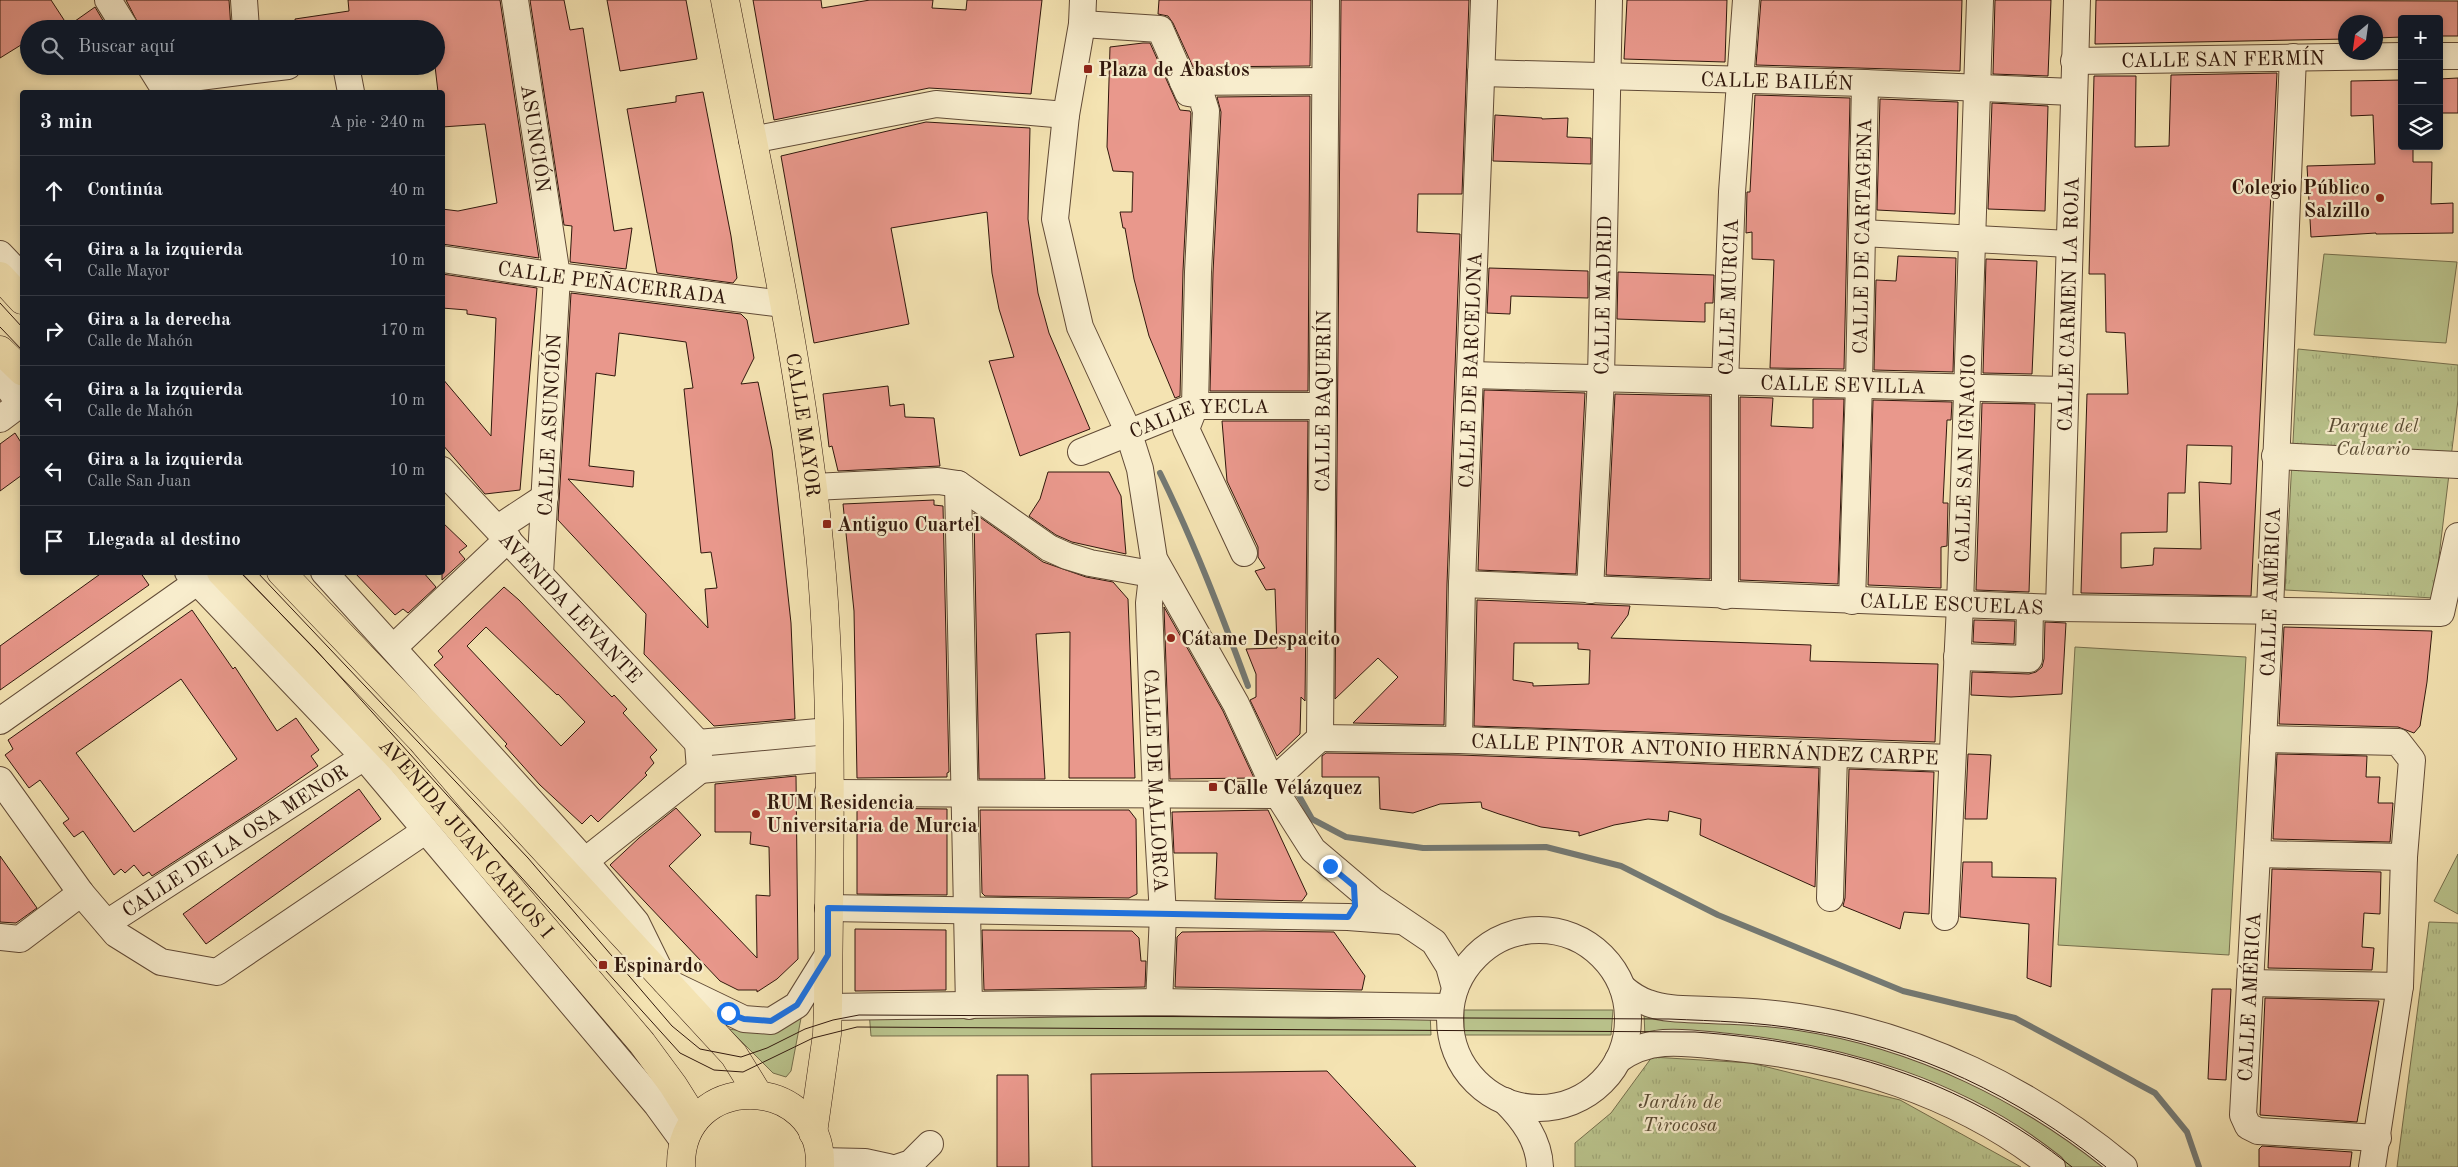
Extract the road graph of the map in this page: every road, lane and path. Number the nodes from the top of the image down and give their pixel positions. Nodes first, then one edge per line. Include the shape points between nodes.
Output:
1 (108, 0) edge
2 (244, 0) edge
3 (515, 0) edge
4 (725, 0) edge
5 (1326, 0) edge
6 (1484, 0) edge
7 (1609, 0) edge
8 (1746, 0) edge
9 (1980, 0) edge
10 (2077, 0) edge
11 (1082, 12) edge
12 (120, 20) edge
13 (245, 20) edge
14 (2398, 56) edge
15 (2443, 56) edge
16 (2458, 56) edge
17 (2293, 57) junction
18 (2074, 61) junction
19 (1481, 73) junction
20 (187, 75) edge
21 (348, 75) edge
22 (1608, 76) junction
23 (250, 77) edge
24 (1741, 80) junction
25 (1325, 81) junction
26 (1183, 82) junction
27 (1865, 82) junction
28 (1977, 87) junction
29 (351, 90) edge
30 (2073, 92) junction
31 (1066, 115) junction
32 (752, 140) junction
33 (1862, 234) junction
34 (1972, 239) junction
35 (2068, 244) junction
36 (0, 254) edge
37 (445, 259) edge
38 (20, 275) edge
39 (0, 276) edge
40 (557, 276) junction
41 (20, 298) edge
42 (784, 304) junction
43 (0, 350) edge
44 (20, 369) edge
45 (1471, 375) junction
46 (0, 377) edge
47 (1601, 378) junction
48 (1725, 383) junction
49 (1859, 384) junction
50 (1966, 386) junction
51 (2064, 390) junction
52 (1195, 406) junction
53 (1322, 406) junction
54 (14, 410) edge
55 (1128, 431) junction
56 (1081, 452) dead end
57 (2275, 456) junction
58 (2458, 466) edge
59 (445, 473) edge
60 (958, 484) junction
61 (813, 487) junction
62 (544, 497) junction
63 (503, 534) junction
64 (2458, 536) edge
65 (1244, 553) dead end
66 (1152, 567) junction
67 (540, 574) junction
68 (284, 575) edge
69 (327, 575) edge
70 (202, 576) edge
71 (1462, 584) junction
72 (1590, 590) junction
73 (1725, 596) junction
74 (1852, 600) junction
75 (1960, 605) junction
76 (2030, 607) junction
77 (2059, 608) junction
78 (2270, 610) junction
79 (393, 648) junction
80 (1957, 657) junction
81 (0, 722) edge
82 (829, 731) junction
83 (1320, 738) junction
84 (2263, 739) junction
85 (1459, 740) junction
86 (698, 743) junction
87 (1834, 754) junction
88 (364, 757) junction
89 (829, 758) junction
90 (1951, 758) junction
91 (700, 770) junction
92 (0, 780) edge
93 (1275, 788) junction
94 (828, 793) junction
95 (964, 794) junction
96 (1156, 795) junction
97 (425, 831) junction
98 (2257, 854) junction
99 (2404, 856) junction
100 (584, 861) junction
101 (1354, 886) junction
102 (81, 893) junction
103 (1830, 898) dead end
104 (828, 908) junction
105 (966, 910) junction
106 (1163, 915) junction
107 (1348, 917) junction
108 (1945, 917) dead end
109 (1402, 921) junction
110 (636, 922) junction
111 (107, 923) junction
112 (0, 937) edge
113 (1434, 942) junction
114 (1493, 942) junction
115 (828, 955) junction
116 (665, 980) junction
117 (2250, 983) junction
118 (2400, 986) junction
119 (1622, 988) junction
120 (1453, 997) junction
121 (1158, 1002) junction
122 (711, 1003) junction
123 (969, 1006) junction
124 (828, 1007) junction
125 (1618, 1060) junction
126 (758, 1094) junction
127 (1505, 1101) junction
128 (1572, 1101) junction
129 (786, 1104) junction
130 (813, 1133) junction
131 (2378, 1138) junction
132 (687, 1143) edge
133 (930, 1144) dead end
134 (820, 1164) edge
135 (1540, 1165) edge
136 (888, 1167) edge
137 (898, 1167) edge
138 (2052, 1167) edge
139 (2124, 1167) edge
140 (2372, 1167) edge

1 - 12 street
2 - 13 street
3 - 40 street, ASUNCIÓN
4 - 32 main road, CALLE MAYOR
5 - 25 street, CALLE BAQUERÍN
6 - 19 street, CALLE DE BARCELONA
7 - 22 street, CALLE MADRID
8 - 24 street, CALLE MURCIA
9 - 28 street, CALLE SAN IGNACIO
10 - 18 street, CALLE CARMEN LA ROJA
11 - 26 street via 1160,29
11 - 31 street
14 - 17 street, CALLE SAN FERMÍN
15 - 16 street
17 - 18 street, CALLE SAN FERMÍN
17 - 57 street, CALLE AMÉRICA
18 - 30 street, CALLE CARMEN LA ROJA
19 - 22 street, CALLE BAILÉN
19 - 45 street, CALLE DE BARCELONA
20 - 23 street
21 - 29 street
22 - 24 street, CALLE BAILÉN
22 - 47 street, CALLE MADRID
24 - 27 street, CALLE BAILÉN
24 - 48 street, CALLE MURCIA via 1732,192
25 - 26 street
25 - 53 street, CALLE BAQUERÍN
26 - 52 street via 1188,93 1201,95 1206,111
27 - 28 street, CALLE BAILÉN
27 - 33 street, CALLE DE CARTAGENA
28 - 30 street, CALLE BAILÉN
28 - 34 street, CALLE SAN IGNACIO
30 - 35 street, CALLE CARMEN LA ROJA
31 - 32 street via 936,104
31 - 55 street via 1055,219 1080,328
32 - 42 main road, CALLE MAYOR
33 - 34 street
33 - 49 street, CALLE DE CARTAGENA
34 - 35 street
34 - 50 street, CALLE SAN IGNACIO
35 - 51 street, CALLE CARMEN LA ROJA
36 - 38 street
37 - 40 street, CALLE PEÑACERRADA
39 - 41 main road
40 - 42 street, CALLE PEÑACERRADA
40 - 62 street, CALLE ASUNCIÓN
42 - 61 main road, CALLE MAYOR
43 - 44 main road
45 - 47 street, CALLE SEVILLA
45 - 71 street, CALLE DE BARCELONA
46 - 54 street
47 - 48 street, CALLE SEVILLA
47 - 72 street, CALLE MADRID
48 - 49 street, CALLE SEVILLA
48 - 73 street, CALLE MURCIA
49 - 50 street, CALLE SEVILLA
49 - 74 street, CALLE DE CARTAGENA
50 - 51 street, CALLE SEVILLA
50 - 75 street, CALLE SAN IGNACIO
51 - 77 street, CALLE CARMEN LA ROJA
52 - 53 street, CALLE YECLA
52 - 55 street, CALLE YECLA
52 - 65 street via 1186,429
53 - 83 street, CALLE BAQUERÍN
55 - 56 street, CALLE YECLA
55 - 66 street via 1140,469
57 - 58 street
57 - 78 street, CALLE AMÉRICA
59 - 63 street, AVENIDA LEVANTE
60 - 61 street via 938,481
60 - 66 street via 1049,548 1090,563
60 - 95 street
61 - 82 main road, CALLE MAYOR via 824,599
62 - 63 street
62 - 67 street, CALLE ASUNCIÓN
63 - 67 street, AVENIDA LEVANTE
63 - 79 street
64 - 78 street, CALLE ESCUELAS via 2441,613
66 - 93 street via 1236,704
66 - 96 street, CALLE DE MALLORCA via 1149,603
67 - 86 street, AVENIDA LEVANTE
68 - 116 main road
69 - 79 street
70 - 81 street
70 - 88 street
70 - 132 main road, AVENIDA JUAN CARLOS I via 400,759 642,1044 673,1085
71 - 72 street, CALLE ESCUELAS
71 - 85 street, CALLE DE BARCELONA
72 - 73 street, CALLE ESCUELAS
73 - 74 street, CALLE ESCUELAS
74 - 75 street, CALLE ESCUELAS
75 - 76 street, CALLE ESCUELAS
75 - 80 street, CALLE SAN IGNACIO
76 - 77 street, CALLE ESCUELAS
76 - 80 street via 2029,660
77 - 78 street, CALLE ESCUELAS
78 - 84 street, CALLE AMÉRICA
79 - 100 street
80 - 90 street, CALLE SAN IGNACIO
82 - 86 street
82 - 89 main road, CALLE MAYOR
83 - 85 street, CALLE PINTOR ANTONIO HERNÁNDEZ CARPE
83 - 93 street
84 - 98 street, CALLE AMÉRICA
84 - 99 street via 2398,742 2412,760
85 - 87 street, CALLE PINTOR ANTONIO HERNÁNDEZ CARPE
86 - 91 street
87 - 90 street, CALLE PINTOR ANTONIO HERNÁNDEZ CARPE
87 - 103 street
88 - 97 street
88 - 111 street, CALLE DE LA OSA MENOR
89 - 91 street
89 - 94 main road, CALLE MAYOR
90 - 108 street, CALLE SAN IGNACIO
91 - 100 street
92 - 102 street
93 - 96 street
93 - 101 street via 1313,850
94 - 95 street
94 - 104 main road, CALLE MAYOR
95 - 96 street
95 - 105 street
96 - 106 street, CALLE DE MALLORCA
97 - 111 street via 218,972 161,962 116,934
97 - 132 street
98 - 99 street
98 - 117 street, CALLE AMÉRICA
99 - 118 street
100 - 110 street
101 - 107 street via 1355,906
101 - 109 street
102 - 111 street
102 - 112 street via 20,938
104 - 105 street
104 - 115 main road, CALLE MAYOR
105 - 106 street
105 - 123 street
106 - 107 street
106 - 121 street, CALLE DE MALLORCA
107 - 109 street
109 - 113 street
110 - 116 street
110 - 122 street
113 - 114 street via 1462,945
113 - 120 street via 1450,966
114 - 119 street via 1526,930 1560,932 1592,947 1605,958
114 - 120 street via 1466,966
115 - 122 street via 797,1005 771,1021 744,1019
115 - 124 main road, CALLE MAYOR
116 - 122 street
116 - 126 main road via 734,1055
117 - 118 street
117 - 131 street, CALLE AMÉRICA via 2243,1115 2248,1126 2258,1131
118 - 131 street
119 - 125 street via 1628,1024
119 - 139 street via 1639,999 1662,1006 1799,1017 1890,1038 1929,1051 1971,1069 2039,1106
120 - 121 street
120 - 127 street via 1451,1036 1462,1063 1480,1086
121 - 123 street
123 - 124 street
124 - 129 main road via 809,1072
124 - 130 main road
125 - 128 street via 1594,1089
125 - 138 street via 1639,1046 1663,1043 1750,1049 1826,1062 1893,1082 1963,1111
126 - 129 main road
126 - 132 main road via 730,1096 717,1102
127 - 128 street via 1538,1108
127 - 135 street via 1532,1136
128 - 135 street via 1546,1136
129 - 130 main road via 797,1112
130 - 134 main road
131 - 140 street
133 - 137 street via 911,1163
134 - 136 street via 865,1162

